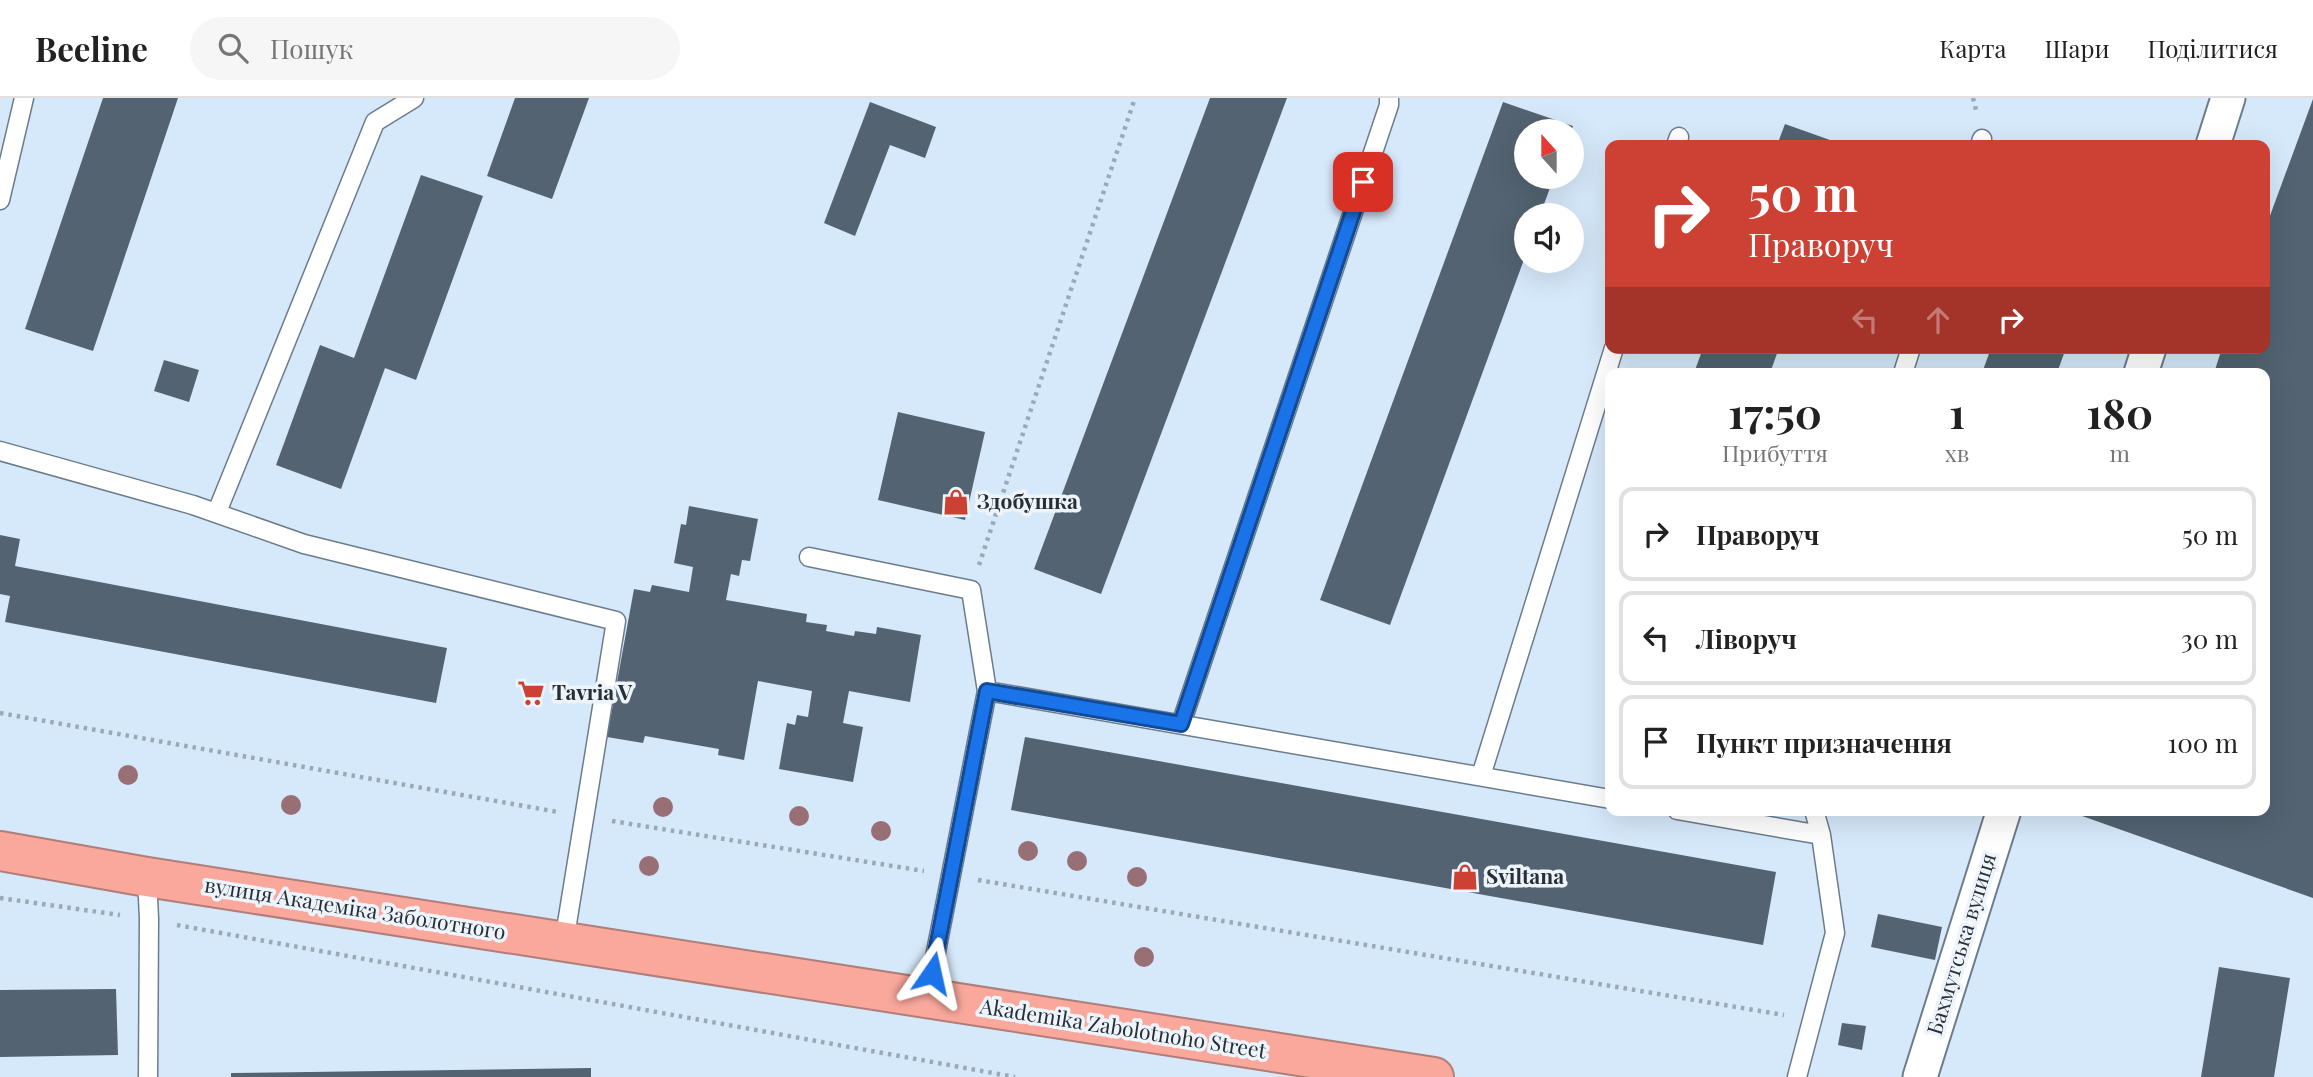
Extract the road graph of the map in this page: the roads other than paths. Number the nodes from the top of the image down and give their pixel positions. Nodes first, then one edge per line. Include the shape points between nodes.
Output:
1 (24, 98) edge
2 (414, 98) edge
3 (1389, 98) edge
4 (2228, 98) edge
5 (2215, 140) edge
6 (0, 200) edge
7 (1605, 377) edge
8 (0, 452) edge
9 (217, 512) junction
10 (809, 558) dead end
11 (987, 691) junction
12 (1181, 724) junction
13 (1481, 776) junction
14 (1605, 798) edge
15 (1712, 816) edge
16 (1816, 816) edge
17 (2002, 816) edge
18 (1821, 835) junction
19 (0, 851) edge
20 (147, 877) junction
21 (564, 942) junction
22 (927, 998) junction
23 (148, 1077) edge
24 (1434, 1077) edge
25 (1797, 1077) edge
26 (1920, 1077) edge

1 - 6 lane
2 - 9 lane via 375,122
3 - 12 lane
4 - 5 street
7 - 13 lane
8 - 9 lane
9 - 21 lane via 304,544 616,621
10 - 11 lane via 971,590
11 - 12 lane
11 - 22 lane
12 - 13 lane
13 - 14 lane
15 - 18 lane
16 - 18 lane
17 - 26 street, Бахмутська вулиця
18 - 25 lane via 1835,933
19 - 20 highway
20 - 21 highway, вулиця Академіка Заболотного
20 - 23 lane
21 - 22 highway, Akademika Zabolotnoho Street
22 - 24 highway, Akademika Zabolotnoho Street

